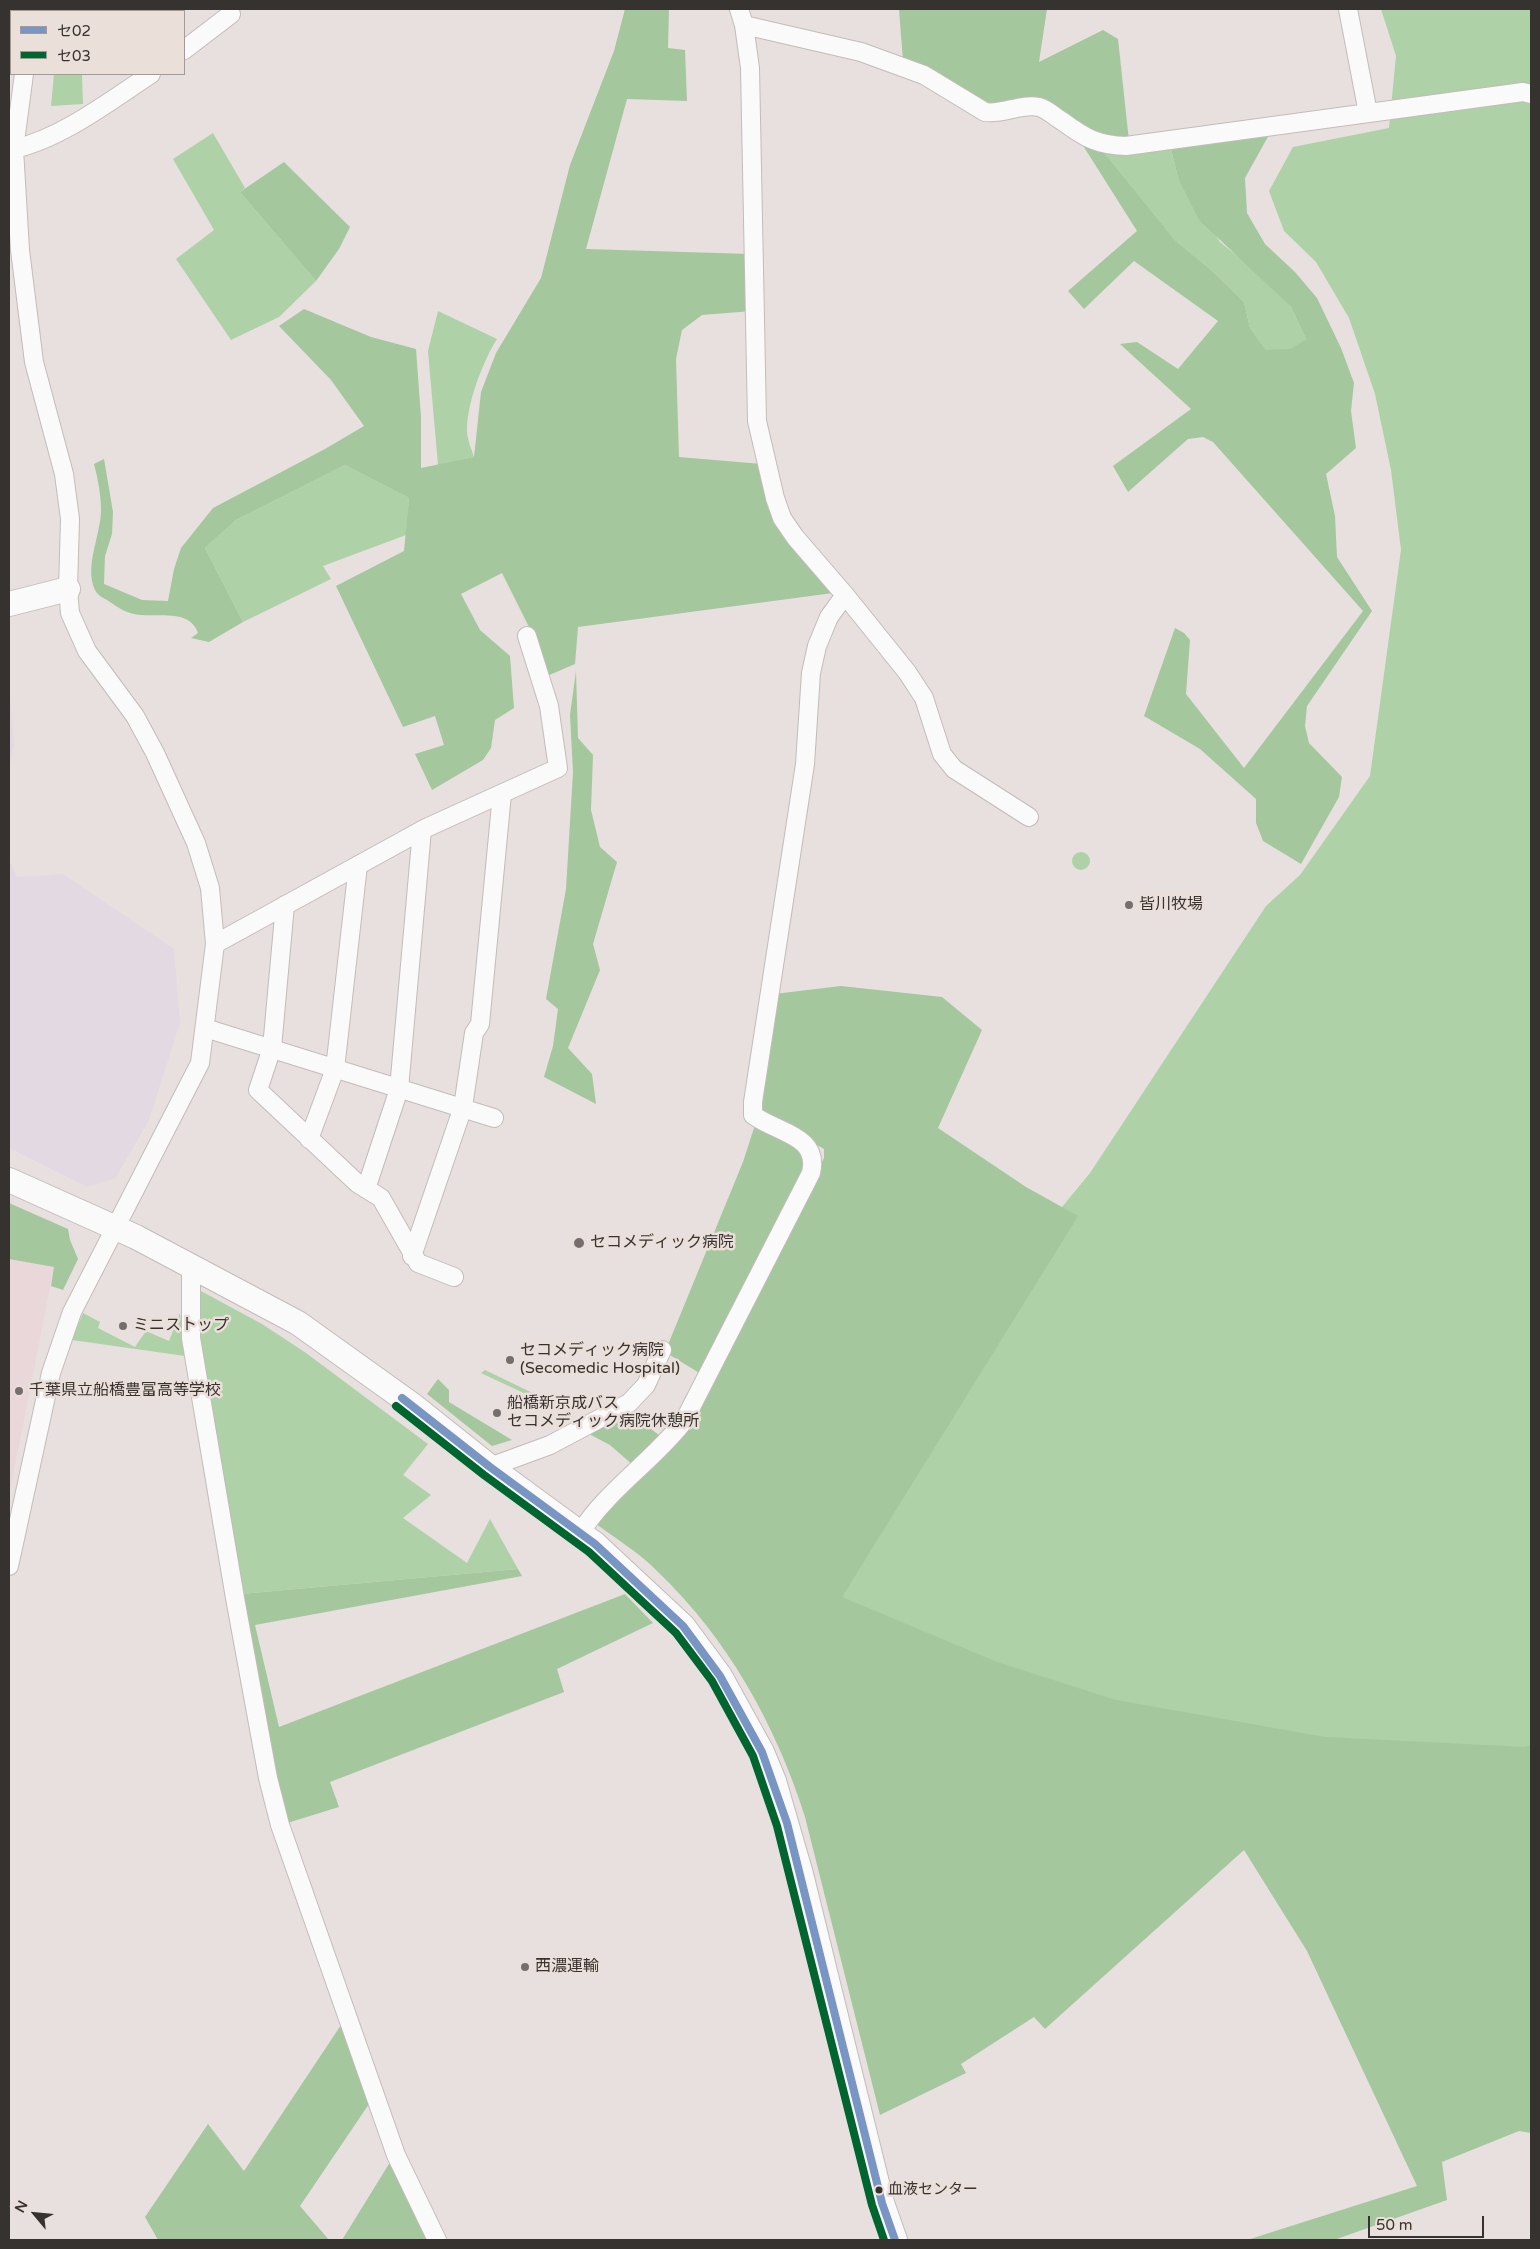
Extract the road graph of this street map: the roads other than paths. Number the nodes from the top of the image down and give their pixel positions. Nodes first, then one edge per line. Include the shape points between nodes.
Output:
1 (1348, 9) edge
2 (231, 14) dead end
3 (741, 17) edge
4 (185, 49) edge
5 (24, 75) edge
6 (148, 75) edge
7 (1531, 94) edge
8 (1368, 113) junction
9 (14, 149) junction
10 (68, 589) junction
11 (845, 594) junction
12 (9, 604) edge
13 (527, 636) dead end
14 (502, 794) junction
15 (1029, 817) dead end
16 (422, 830) junction
17 (358, 865) junction
18 (285, 905) junction
19 (215, 944) junction
20 (205, 1028) junction
21 (272, 1048) junction
22 (336, 1069) junction
23 (400, 1089) junction
24 (463, 1108) junction
25 (494, 1118) dead end
26 (309, 1139) junction
27 (9, 1180) edge
28 (366, 1189) junction
29 (114, 1227) junction
30 (412, 1256) junction
31 (191, 1265) junction
32 (454, 1276) dead end
33 (662, 1350) dead end
34 (490, 1467) junction
35 (580, 1533) junction
36 (9, 1566) edge
37 (437, 2240) edge
38 (895, 2240) edge

1 - 8 street
2 - 4 street
3 - 8 street via 861,52 924,75 985,112 994,114 1039,107 1084,137 1103,145 1126,146
3 - 11 street via 750,68 757,421 782,518
5 - 9 street
6 - 9 street via 42,140
7 - 8 street via 1523,92
9 - 10 street via 20,250 34,362 64,474 70,519
10 - 12 street
10 - 19 street via 70,613 87,652 135,716 196,843 210,888
11 - 15 street via 924,698 942,754 954,768
11 - 35 street via 829,617 817,646 812,673 805,764 753,1102 753,1114 810,1148 813,1156 811,1173 684,1421 669,1440 612,1492
13 - 14 street via 549,706 558,768
14 - 16 street
14 - 24 street via 480,1024 474,1033
16 - 17 street
16 - 23 street
17 - 18 street
17 - 22 street
18 - 19 street
18 - 21 street
19 - 20 street
20 - 21 street
20 - 29 street via 200,1063
21 - 22 street
21 - 26 street via 258,1090
22 - 23 street
22 - 26 street
23 - 24 street
23 - 28 street
24 - 25 street
24 - 30 street
26 - 28 street
27 - 29 street
28 - 30 street via 380,1198
29 - 31 street
29 - 36 street via 72,1312 54,1364
30 - 32 street via 418,1263
31 - 34 street via 298,1323 411,1404
31 - 37 street via 191,1338 268,1778 280,1825 396,2155
33 - 34 street via 646,1385 629,1402 550,1445
34 - 35 street
35 - 38 street via 643,1586 683,1626 720,1676 762,1752 799,1865 882,2203

